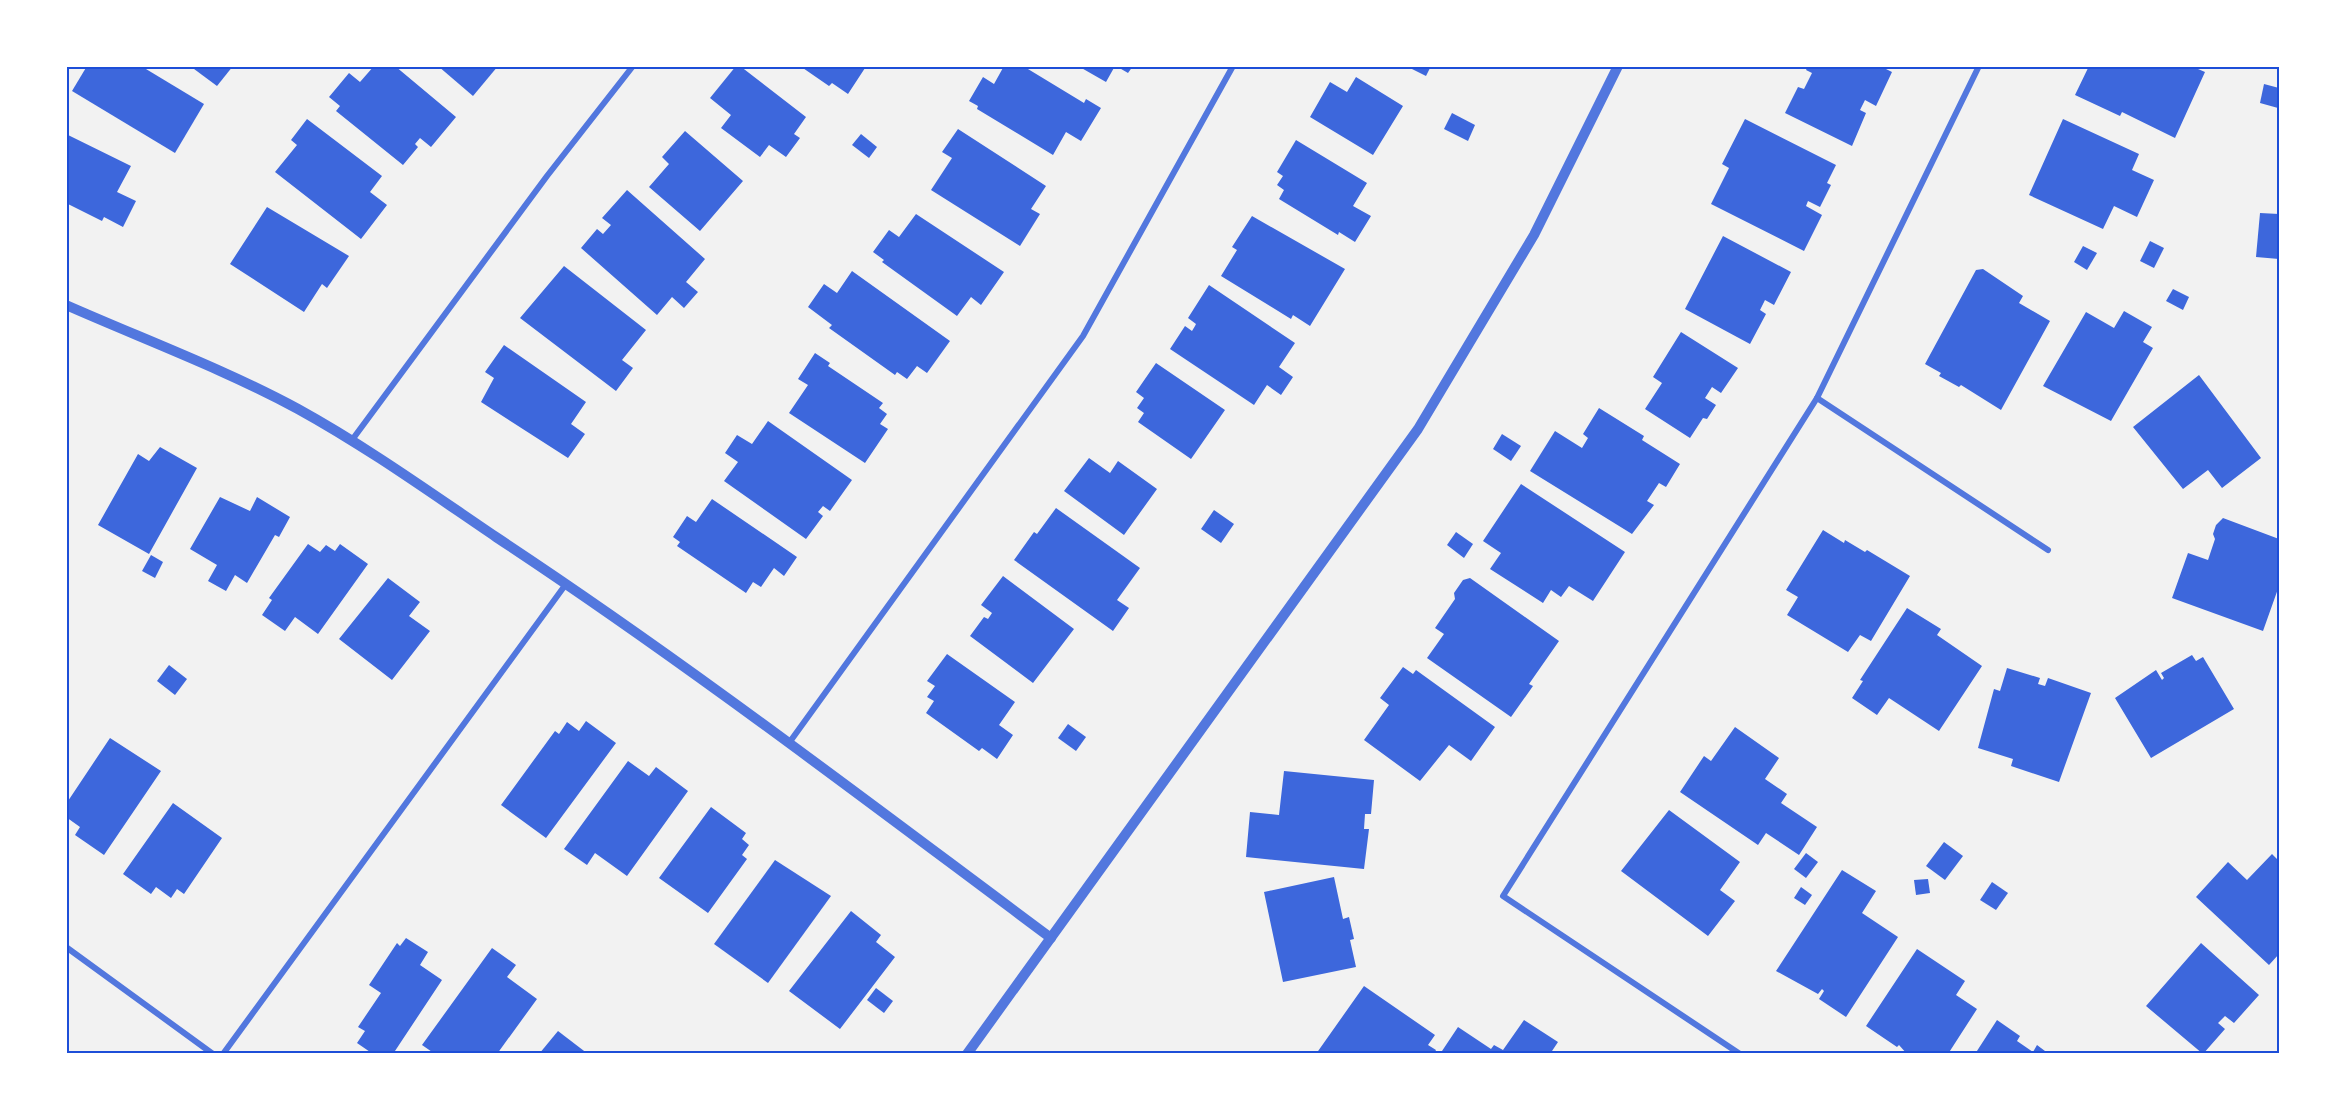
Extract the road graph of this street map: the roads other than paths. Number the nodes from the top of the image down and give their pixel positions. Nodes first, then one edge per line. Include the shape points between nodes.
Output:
1 (633, 66) edge
2 (1233, 66) edge
3 (1618, 66) edge
4 (1979, 66) edge
5 (66, 306) edge
6 (1817, 398) junction
7 (352, 441) junction
8 (2048, 550) dead end
9 (567, 583) junction
10 (789, 743) junction
11 (1051, 938) junction
12 (66, 947) edge
13 (213, 1054) edge
14 (223, 1054) edge
15 (967, 1054) edge
16 (1740, 1054) edge

1 - 7 street
2 - 10 street via 1083,336
3 - 11 street via 1534,235 1418,429
4 - 6 street
5 - 7 street via 233,378
6 - 8 street
6 - 16 street via 1503,896
7 - 9 street
9 - 10 street
9 - 14 street
10 - 11 street
11 - 15 street
12 - 13 street

